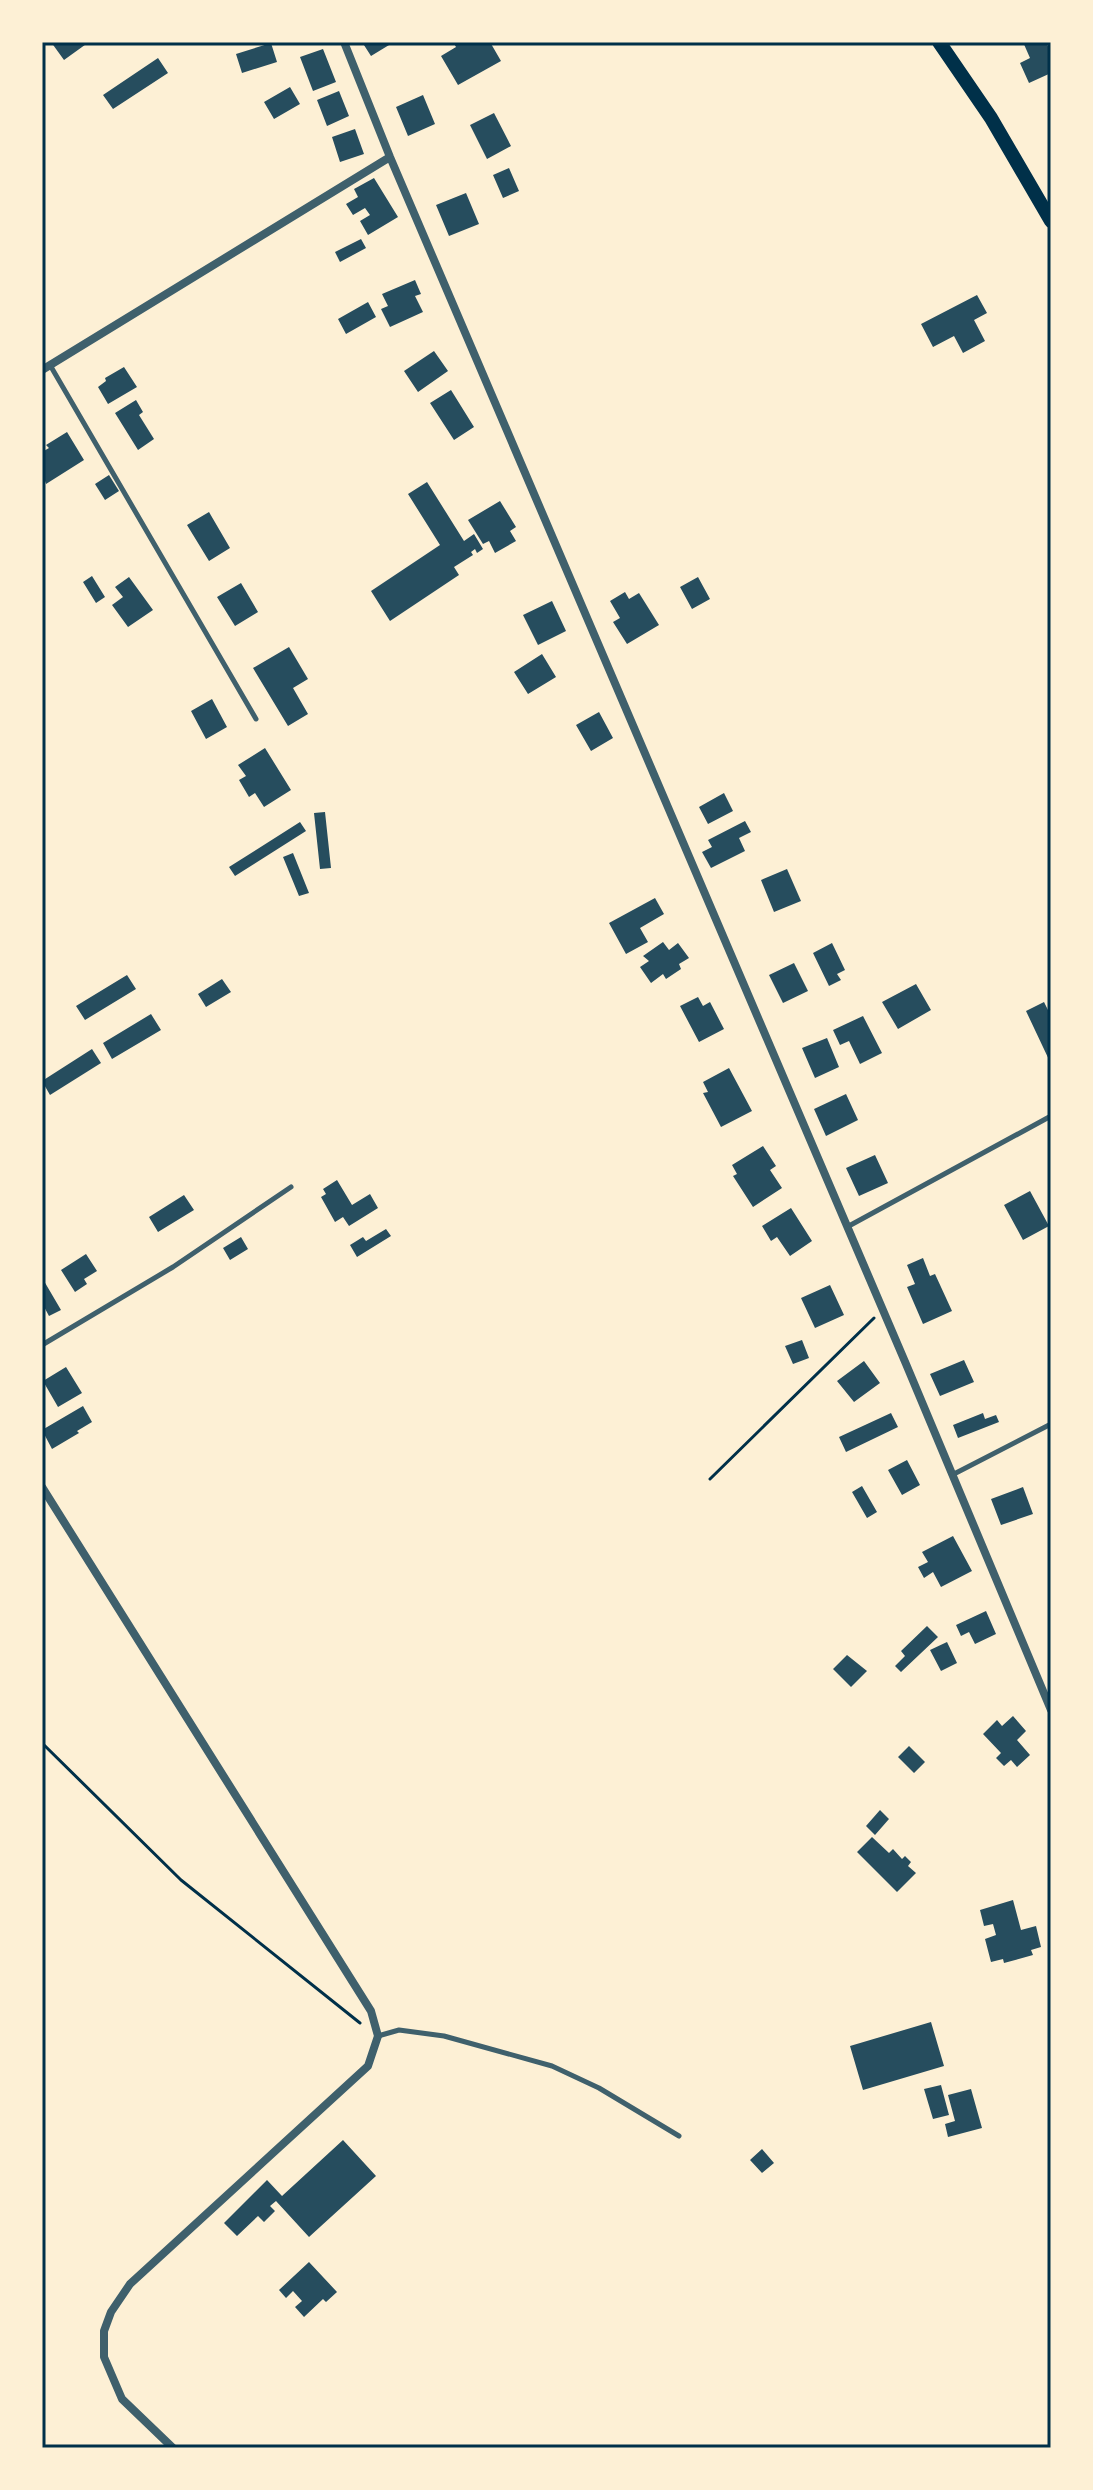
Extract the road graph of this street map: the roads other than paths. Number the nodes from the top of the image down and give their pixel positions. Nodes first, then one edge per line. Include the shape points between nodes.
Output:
1 (344, 42) edge
2 (939, 42) edge
3 (390, 157) junction
4 (1051, 221) edge
5 (46, 368) edge
6 (256, 719) dead end
7 (1051, 1116) edge
8 (291, 1187) dead end
9 (846, 1228) junction
10 (42, 1345) edge
11 (1051, 1424) edge
12 (951, 1476) junction
13 (42, 1487) edge
14 (1051, 1710) edge
15 (378, 2036) junction
16 (679, 2136) dead end
17 (173, 2448) edge

1 - 3 street
2 - 4 main road
3 - 5 street
3 - 9 street
5 - 6 lane
7 - 9 lane
8 - 10 lane via 173,1267
9 - 12 street
11 - 12 lane
12 - 14 street
13 - 15 street via 371,2011
15 - 16 lane via 399,2030 444,2036 552,2066
15 - 17 street via 368,2066 130,2284 111,2312 104,2357 122,2399

